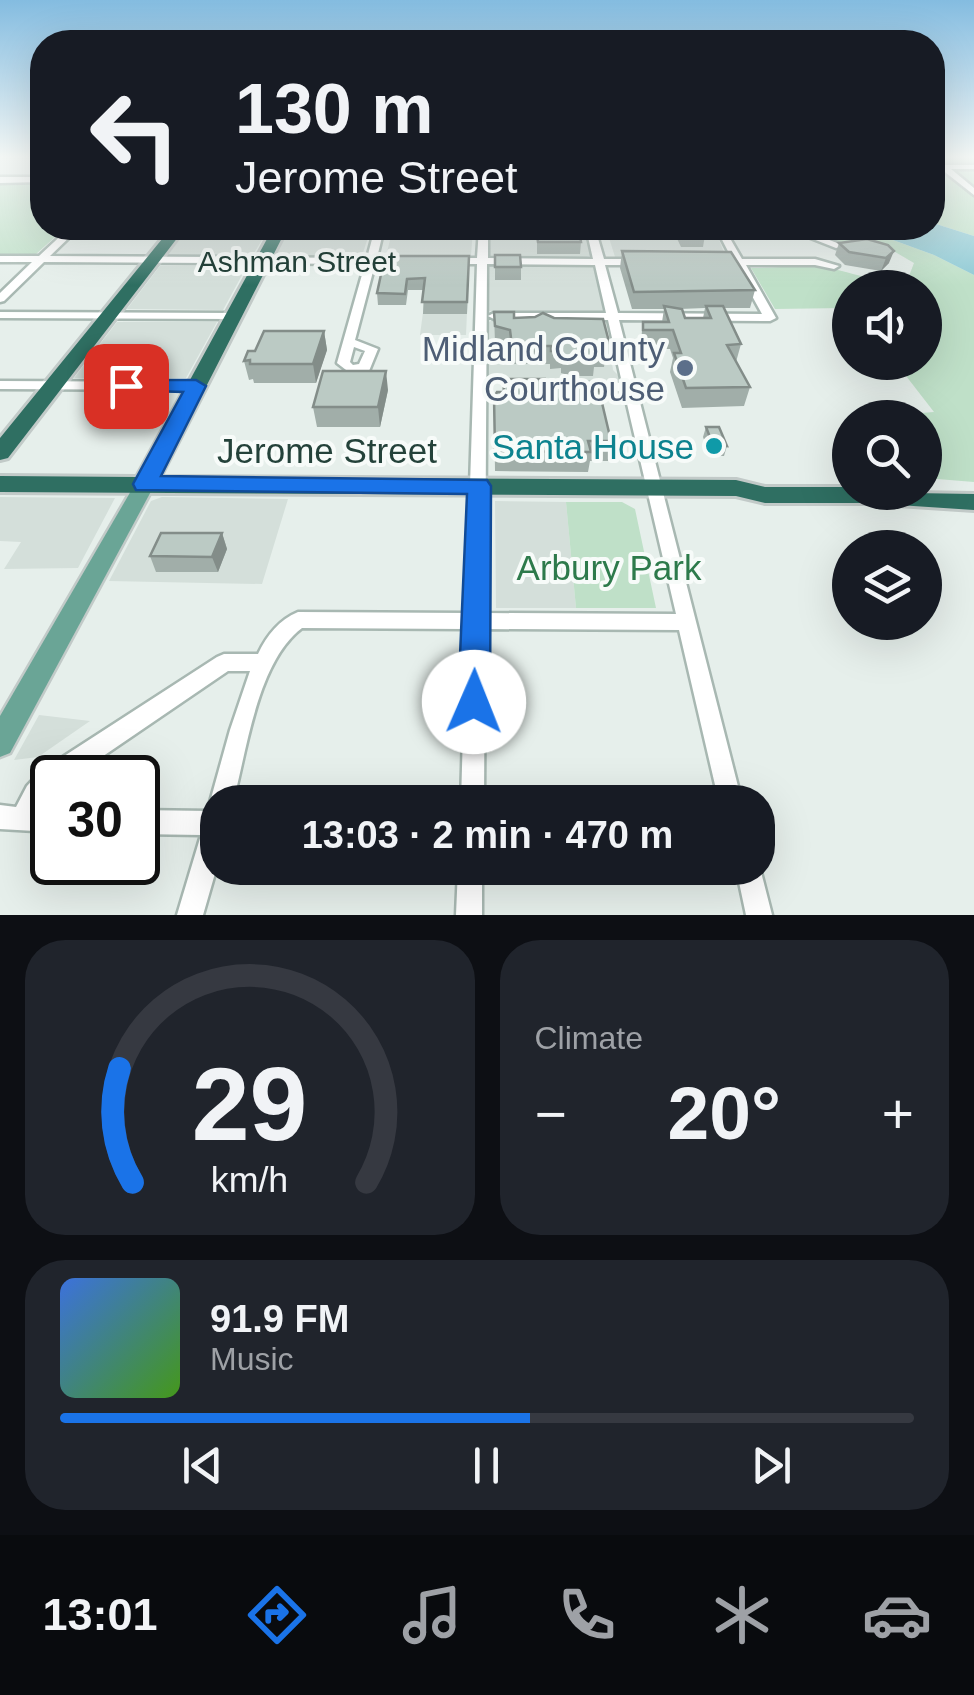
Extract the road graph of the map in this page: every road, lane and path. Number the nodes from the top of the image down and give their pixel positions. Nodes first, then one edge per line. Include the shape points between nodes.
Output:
1 (62, 240) edge
2 (168, 240) edge
3 (273, 240) edge
4 (377, 240) edge
5 (483, 240) edge
6 (594, 240) edge
7 (726, 240) edge
8 (824, 240) edge
9 (840, 246) edge
10 (0, 259) edge
11 (41, 260) junction
12 (152, 260) junction
13 (262, 260) junction
14 (371, 261) junction
15 (419, 261) edge
16 (437, 261) edge
17 (600, 261) junction
18 (482, 262) junction
19 (662, 262) edge
20 (706, 262) edge
21 (738, 262) junction
22 (834, 266) dead end
23 (0, 298) edge
24 (0, 315) edge
25 (109, 315) junction
26 (234, 316) junction
27 (482, 316) junction
28 (614, 317) junction
29 (350, 342) dead end
30 (0, 385) edge
31 (54, 386) junction
32 (196, 386) junction
33 (572, 387) edge
34 (628, 387) junction
35 (0, 453) edge
36 (0, 484) edge
37 (145, 484) junction
38 (832, 485) edge
39 (479, 486) junction
40 (654, 487) junction
41 (812, 488) junction
42 (942, 488) edge
43 (974, 491) edge
44 (974, 502) edge
45 (476, 622) junction
46 (686, 622) junction
47 (262, 662) junction
48 (0, 743) edge
49 (227, 785) edge
50 (472, 785) edge
51 (727, 785) edge
52 (200, 818) edge
53 (11, 819) edge
54 (160, 821) edge
55 (200, 880) edge
56 (470, 885) edge
57 (752, 885) edge
58 (190, 915) edge
59 (469, 915) edge
60 (760, 915) edge

1 - 11 street
2 - 12 highway
3 - 13 highway
4 - 14 street
5 - 18 street
6 - 17 street
7 - 21 street
8 - 9 street
10 - 11 street, Ashman Street
11 - 12 street, Ashman Street
11 - 23 street
12 - 13 street, Ashman Street
12 - 25 highway
13 - 14 street, Ashman Street
13 - 26 highway
14 - 15 street, Ashman Street
14 - 29 street
16 - 18 street, Ashman Street
17 - 18 street, Ashman Street
17 - 19 street, Ashman Street
17 - 28 street
18 - 27 street
20 - 21 street
21 - 22 street
21 - 28 street via 770,318
24 - 25 street
25 - 26 street
25 - 31 highway
26 - 32 highway
27 - 28 street
27 - 39 street via 487,387
28 - 34 street
30 - 31 street
31 - 32 street
31 - 35 highway
32 - 37 highway
33 - 34 street
34 - 40 street
36 - 37 highway, Jerome Street
37 - 39 highway, Jerome Street
37 - 48 main road
38 - 41 highway
39 - 40 highway, Jerome Street
39 - 45 street
40 - 41 highway, Jerome Street via 765,495
40 - 46 street
41 - 44 highway
42 - 43 highway
45 - 46 street
45 - 47 street via 312,620 285,626
45 - 50 street
46 - 51 street
47 - 49 street
47 - 53 street via 224,663 49,779
52 - 54 street
55 - 58 street
56 - 59 street
57 - 60 street

